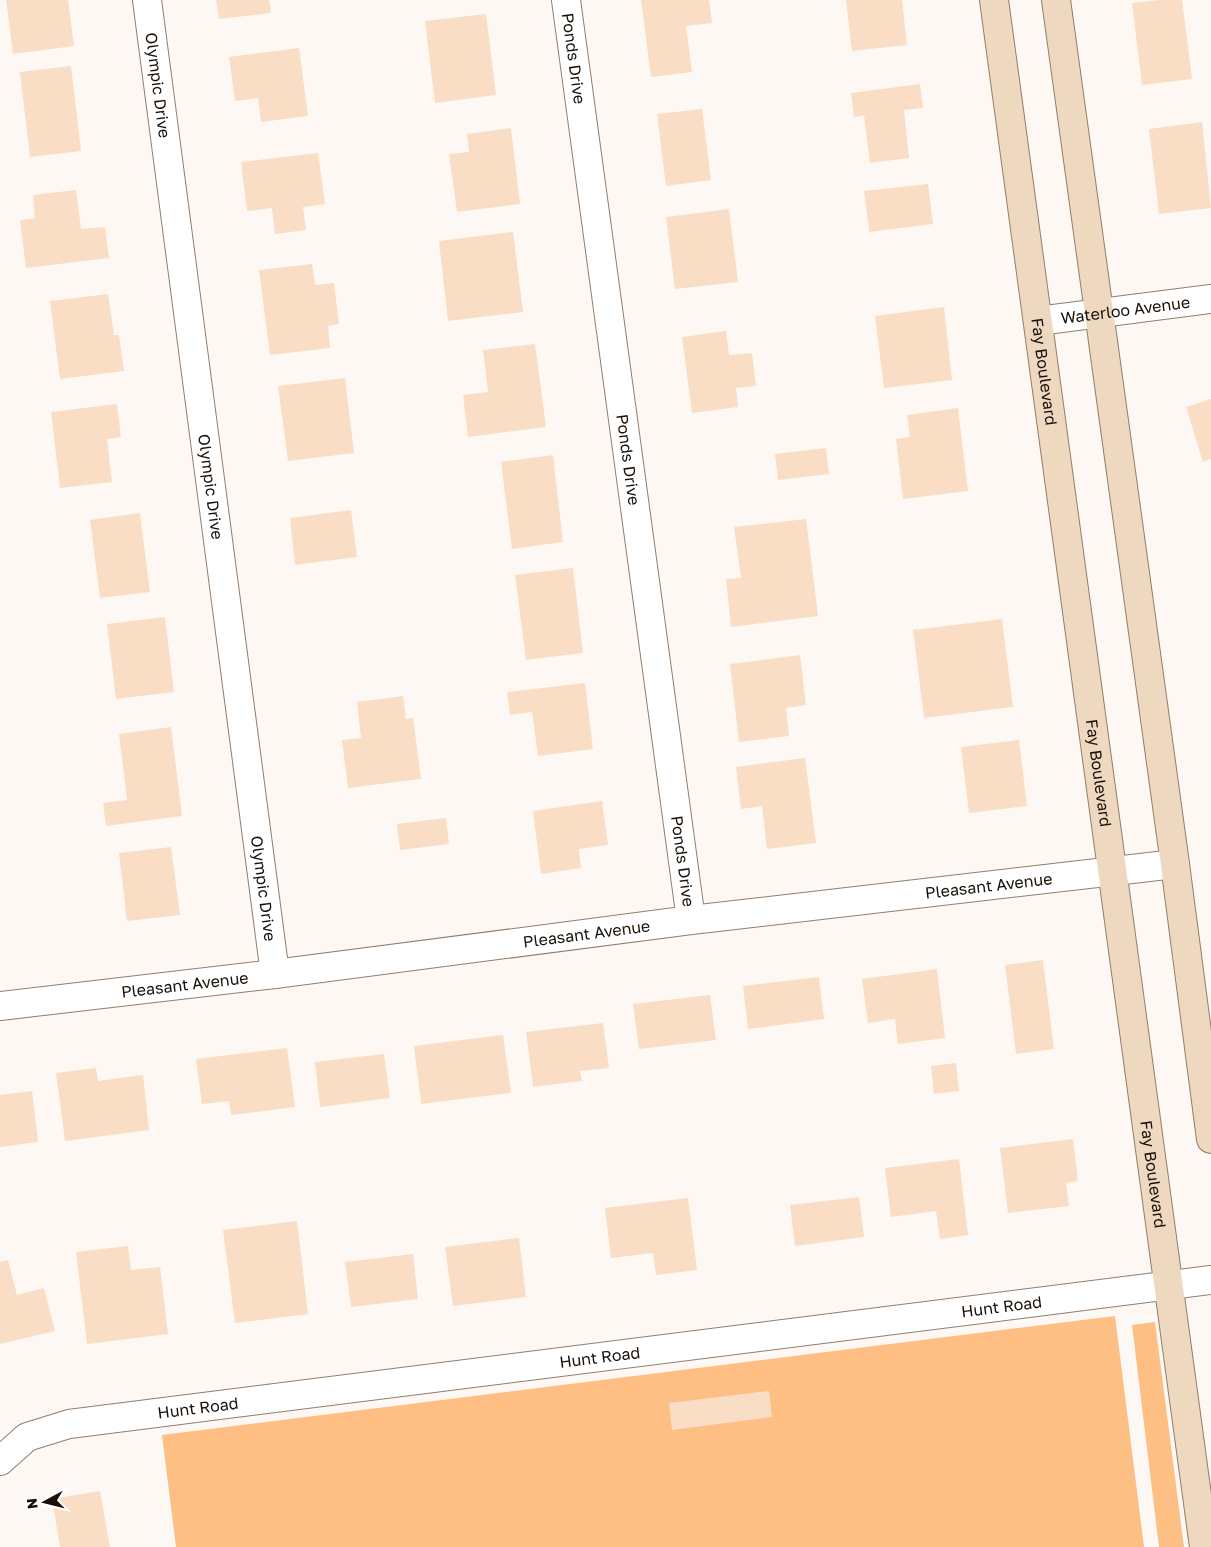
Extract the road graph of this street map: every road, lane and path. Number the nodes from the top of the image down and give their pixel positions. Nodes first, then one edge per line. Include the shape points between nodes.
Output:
1 (147, 0) edge
2 (566, 0) edge
3 (994, 0) edge
4 (1056, 0) edge
5 (1211, 300) edge
6 (1099, 314) junction
7 (1038, 322) junction
8 (1175, 864) junction
9 (1113, 871) junction
10 (691, 920) junction
11 (275, 974) junction
12 (0, 1006) edge
13 (1211, 1139) edge
14 (1211, 1280) edge
15 (1168, 1285) junction
16 (0, 1461) edge
17 (1204, 1547) edge

1 - 11 street, Olympic Drive
2 - 10 street, Ponds Drive
3 - 7 main road, Fay Boulevard
4 - 6 main road
5 - 6 street, Waterloo Avenue
6 - 7 street, Waterloo Avenue
6 - 8 main road
7 - 9 main road, Fay Boulevard
8 - 9 street, Pleasant Avenue
8 - 13 main road
9 - 10 street, Pleasant Avenue
9 - 15 main road, Fay Boulevard
10 - 11 street, Pleasant Avenue
11 - 12 street, Pleasant Avenue
14 - 15 street, Hunt Road
15 - 16 street, Hunt Road via 69,1424 27,1437
15 - 17 main road, Fay Boulevard

